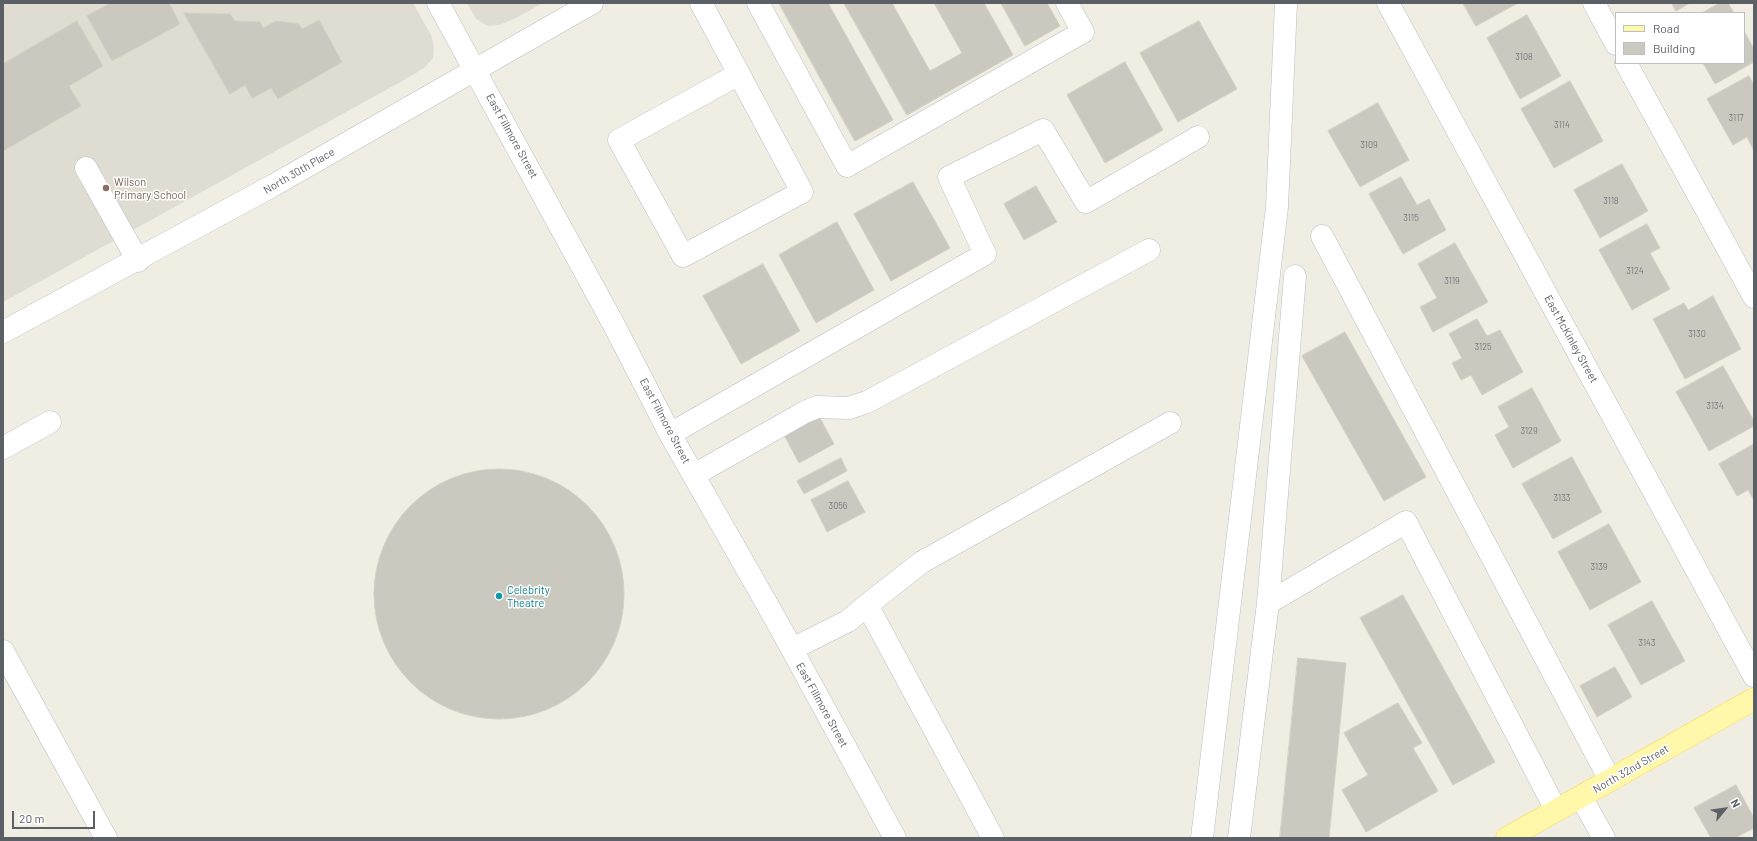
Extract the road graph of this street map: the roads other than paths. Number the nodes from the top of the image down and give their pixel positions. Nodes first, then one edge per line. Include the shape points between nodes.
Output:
1 (438, 3) edge
2 (592, 3) edge
3 (701, 3) edge
4 (758, 3) edge
5 (1067, 3) edge
6 (1286, 3) edge
7 (1388, 3) edge
8 (1594, 3) edge
9 (1615, 42) edge
10 (1627, 64) edge
11 (475, 70) junction
12 (739, 74) junction
13 (1198, 136) dead end
14 (86, 168) dead end
15 (1322, 236) dead end
16 (1149, 250) dead end
17 (138, 261) junction
18 (1295, 276) dead end
19 (1754, 297) edge
20 (3, 332) edge
21 (50, 422) dead end
22 (1170, 423) dead end
23 (670, 434) junction
24 (3, 448) edge
25 (694, 475) junction
26 (1268, 603) junction
27 (867, 605) junction
28 (792, 649) junction
29 (3, 651) edge
30 (1754, 676) edge
31 (1754, 699) edge
32 (1610, 780) junction
33 (1581, 797) junction
34 (1556, 810) junction
35 (106, 838) edge
36 (895, 838) edge
37 (993, 838) edge
38 (1202, 838) edge
39 (1239, 838) edge
40 (1507, 838) edge
41 (1604, 838) edge

1 - 11 street, East Fillmore Street
2 - 11 street, North 30th Place
3 - 12 street
4 - 5 street via 847,166 1083,32
6 - 38 street via 1277,207
7 - 30 street, East McKinley Street
8 - 9 street
10 - 19 street
11 - 17 street, North 30th Place
11 - 23 street, East Fillmore Street via 614,325
12 - 12 street via 619,140 683,256 802,192
13 - 23 street via 1086,202 1043,130 949,177 985,254
14 - 17 street
15 - 32 street
16 - 25 street via 867,402 849,408 817,407 805,412
17 - 20 street, North 30th Place
18 - 26 street
21 - 24 street
22 - 27 street via 922,562
23 - 25 street, East Fillmore Street
25 - 28 street, East Fillmore Street
26 - 34 street via 1406,522
26 - 39 street
27 - 28 street via 848,620
27 - 37 street
28 - 36 street, East Fillmore Street
29 - 35 street
31 - 32 main road, North 32nd Street
32 - 33 main road, North 32nd Street
33 - 34 main road, North 32nd Street
33 - 41 street
34 - 40 main road, North 32nd Street

